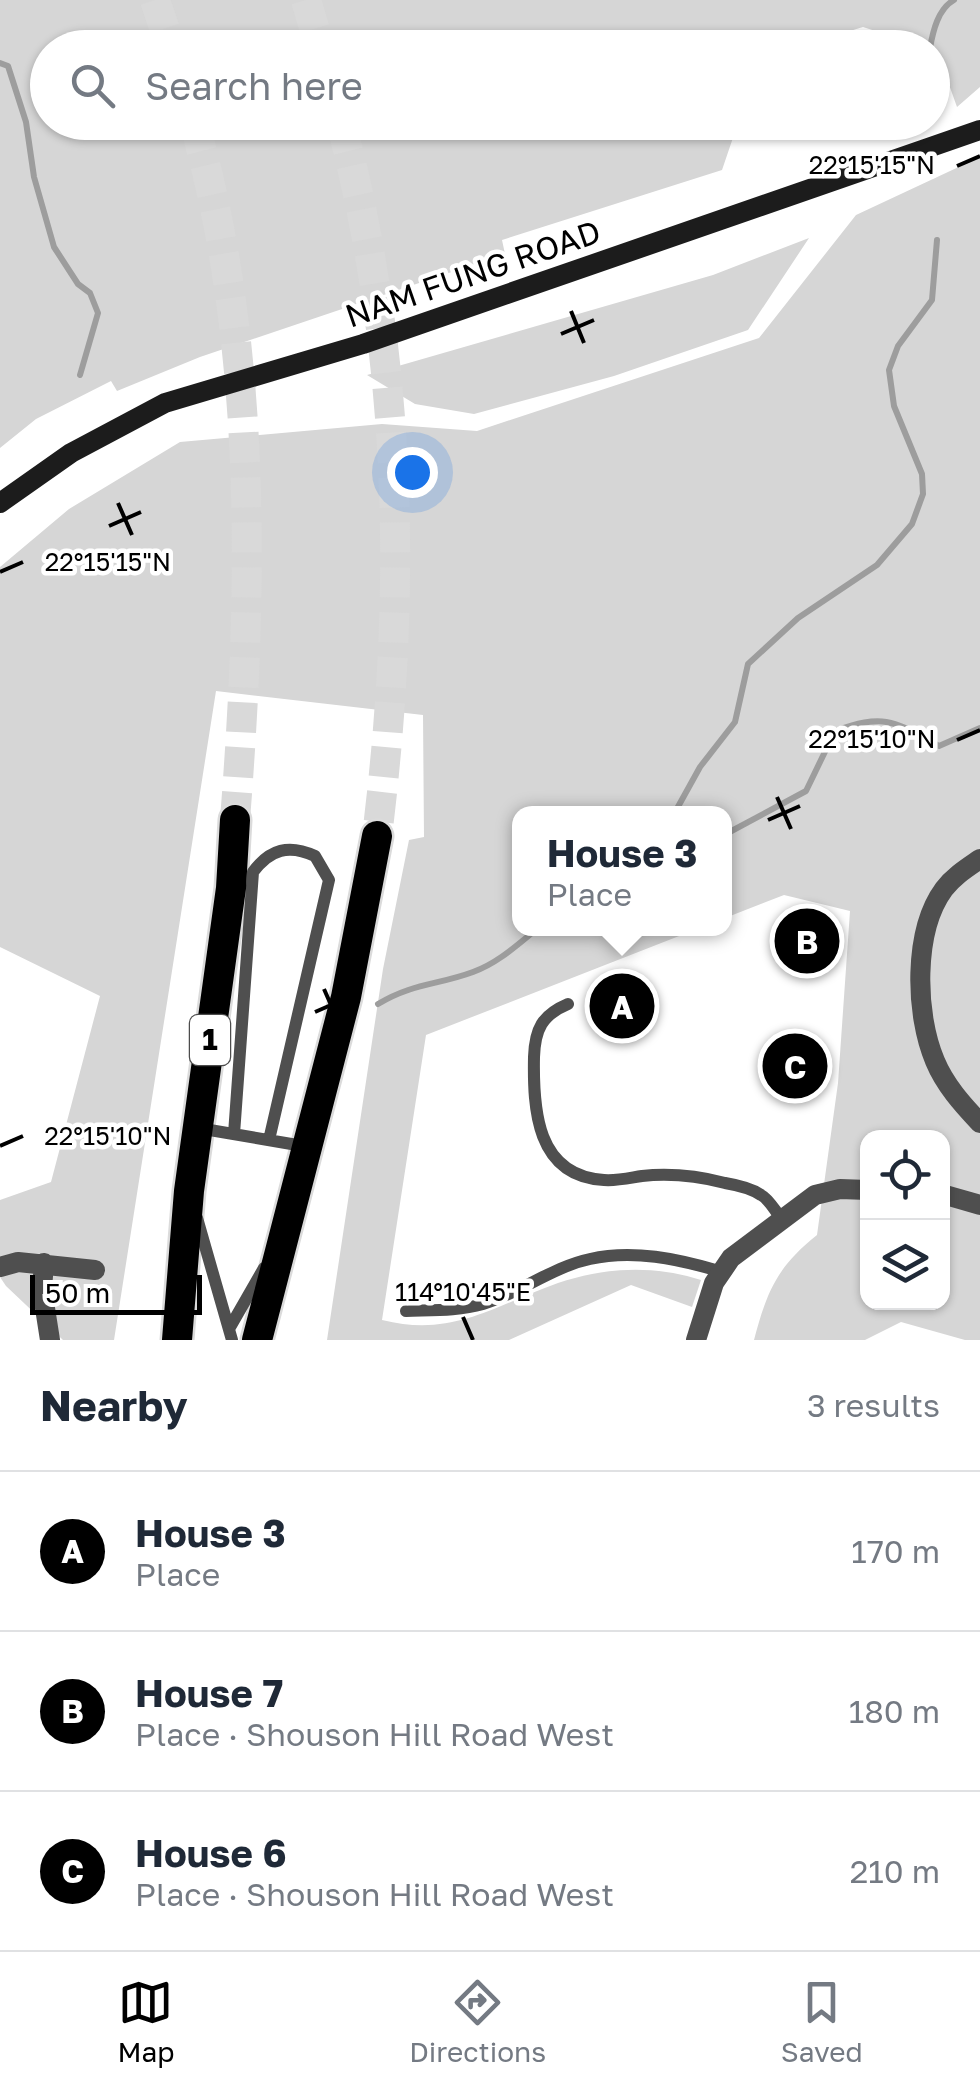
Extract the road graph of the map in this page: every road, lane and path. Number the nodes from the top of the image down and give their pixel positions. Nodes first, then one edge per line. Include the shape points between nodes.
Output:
1 (980, 130) edge
2 (0, 503) edge
3 (235, 820) tunnel mouth
4 (377, 836) tunnel mouth
5 (980, 859) edge
6 (568, 1004) dead end
7 (980, 1123) edge
8 (198, 1128) junction
9 (234, 1134) junction
10 (269, 1140) junction
11 (309, 1147) junction
12 (860, 1190) edge
13 (190, 1191) junction
14 (950, 1197) edge
15 (980, 1206) edge
16 (781, 1218) junction
17 (44, 1264) junction
18 (0, 1266) edge
19 (95, 1270) dead end
20 (719, 1272) junction
21 (406, 1311) dead end
22 (236, 1337) edge
23 (50, 1340) edge
24 (177, 1340) edge
25 (696, 1340) edge

1 - 2 main road, NAM FUNG ROAD via 363,344 165,403 86,444
3 - 8 highway, 1
4 - 11 highway
5 - 7 street via 937,900 920,987 934,1059
6 - 16 lane via 548,1014 535,1039 538,1124 557,1160 604,1180 712,1179 764,1196
8 - 9 lane
8 - 13 highway, 1
9 - 10 lane
9 - 10 lane via 253,872 289,848 314,856 329,880
10 - 11 lane
11 - 22 highway via 290,1221
12 - 16 street via 816,1195
13 - 22 lane
13 - 24 highway, 1
14 - 15 street
16 - 20 street
17 - 18 street
17 - 19 street
17 - 23 street
20 - 21 lane via 648,1256 608,1255 573,1263 485,1303
20 - 25 street

